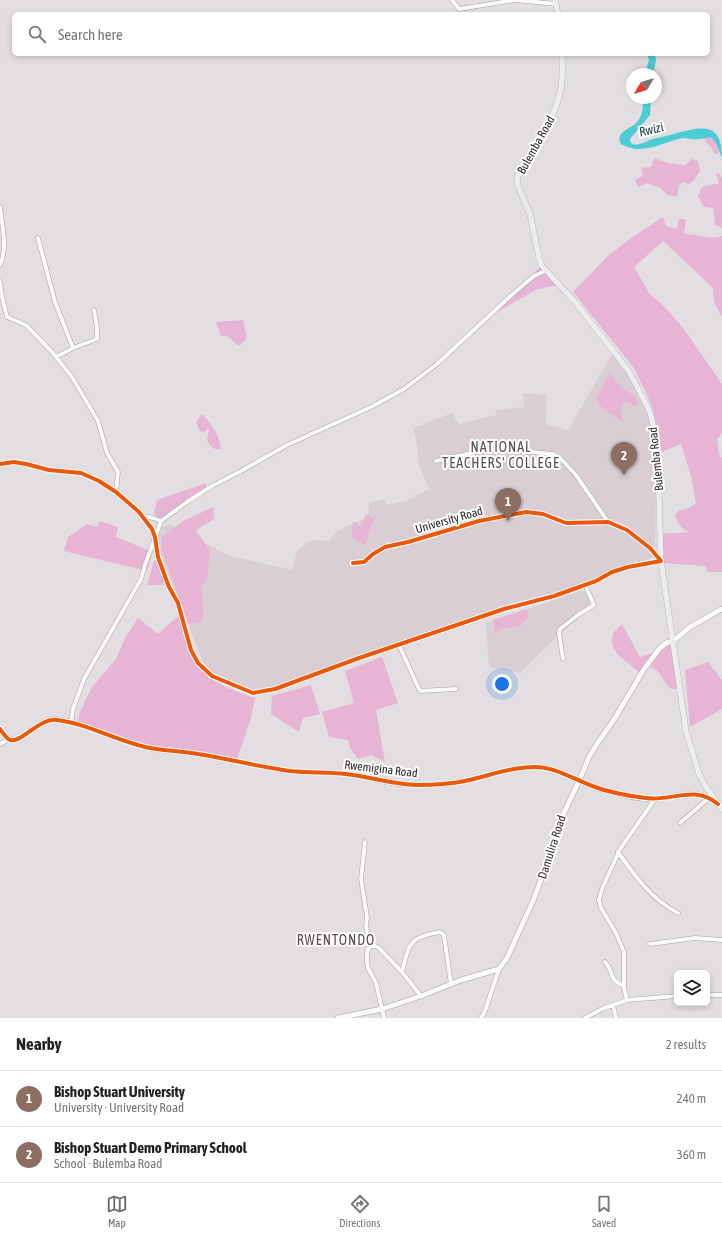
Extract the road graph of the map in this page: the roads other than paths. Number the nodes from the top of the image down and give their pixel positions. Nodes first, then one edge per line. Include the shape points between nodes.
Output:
1 (452, 0) edge
2 (556, 2) edge
3 (558, 12) edge
4 (562, 56) edge
5 (0, 207) edge
6 (38, 238) dead end
7 (0, 265) edge
8 (545, 271) junction
9 (0, 282) edge
10 (94, 310) dead end
11 (72, 348) junction
12 (56, 357) junction
13 (436, 461) dead end
14 (0, 464) edge
15 (116, 492) junction
16 (143, 516) junction
17 (161, 522) junction
18 (608, 522) junction
19 (155, 537) junction
20 (661, 561) junction
21 (353, 563) dead end
22 (586, 585) junction
23 (722, 609) edge
24 (673, 642) junction
25 (400, 645) junction
26 (563, 659) dead end
27 (456, 689) dead end
28 (71, 723) junction
29 (0, 729) edge
30 (9, 739) junction
31 (0, 744) edge
32 (579, 781) junction
33 (710, 797) junction
34 (655, 799) junction
35 (718, 804) junction
36 (722, 809) edge
37 (680, 823) dead end
38 (365, 842) dead end
39 (618, 852) junction
40 (678, 913) dead end
41 (722, 940) edge
42 (650, 944) dead end
43 (370, 946) junction
44 (605, 962) dead end
45 (499, 969) junction
46 (402, 972) junction
47 (451, 984) junction
48 (624, 986) junction
49 (710, 995) edge
50 (421, 996) junction
51 (674, 996) edge
52 (722, 996) edge
53 (627, 1000) junction
54 (613, 1005) junction
55 (382, 1009) junction
56 (338, 1018) edge
57 (384, 1018) edge
58 (481, 1018) edge
59 (585, 1018) edge
60 (616, 1018) edge

1 - 2 street via 459,9 515,0
2 - 3 main road
4 - 8 main road, Bulemba Road via 561,87 557,105 517,182 530,214 539,258
5 - 7 street via 4,240
6 - 11 street
8 - 17 street via 534,276 437,364 404,390 287,445 192,498
8 - 20 main road, Bulemba Road via 575,302 628,370 650,412 658,467
9 - 12 street via 7,317 26,325
10 - 11 street via 97,339
11 - 12 street
12 - 15 street via 72,377 98,421 107,453 118,472
13 - 18 street via 498,449 553,454 576,475
14 - 15 street via 14,462 49,470 81,473
15 - 16 street
16 - 17 street
16 - 19 street
17 - 19 street
18 - 20 street, University Road via 627,530 650,548
18 - 21 street, University Road via 566,522 543,514 519,513 384,547 364,562
19 - 25 street via 158,557 178,603 193,655 204,670 232,686 253,693 267,691
19 - 28 street via 141,579 84,679 73,709
20 - 22 street via 612,572
20 - 24 main road, Bulemba Road
22 - 25 street via 504,609
22 - 26 street via 594,605 560,629
23 - 24 street, Damulira Road via 690,626
24 - 32 street, Damulira Road via 666,643 659,649 648,664 589,757
24 - 35 main road, Bulemba Road via 690,747 699,774
25 - 27 street via 420,690
28 - 30 street, Rwemigina Road via 49,719 17,738
28 - 32 street, Rwemigina Road via 87,726 126,742 149,748 289,771 347,774 397,784 464,781 502,771 534,767 555,770
29 - 30 street
30 - 31 street, Rwemigina Road
32 - 34 street, Rwemigina Road via 617,793
32 - 45 street, Damulira Road via 560,821 533,902 507,958
33 - 34 street, Rwemigina Road via 691,794
33 - 35 street
33 - 37 street
34 - 39 street
35 - 36 main road, Bulemba Road
38 - 43 street via 361,879
39 - 40 street via 648,890
39 - 48 street via 602,889 599,903 624,952
41 - 42 street via 695,938
43 - 46 street via 379,948
43 - 55 street via 367,962 376,982
44 - 48 street via 610,967 614,981
45 - 47 street
45 - 58 street
46 - 47 street via 408,947 415,940 440,932 444,935
46 - 50 street
47 - 50 street
48 - 53 street
49 - 52 street
50 - 55 street
51 - 53 street
53 - 54 street
54 - 59 street
54 - 60 street
55 - 56 street
55 - 57 street

